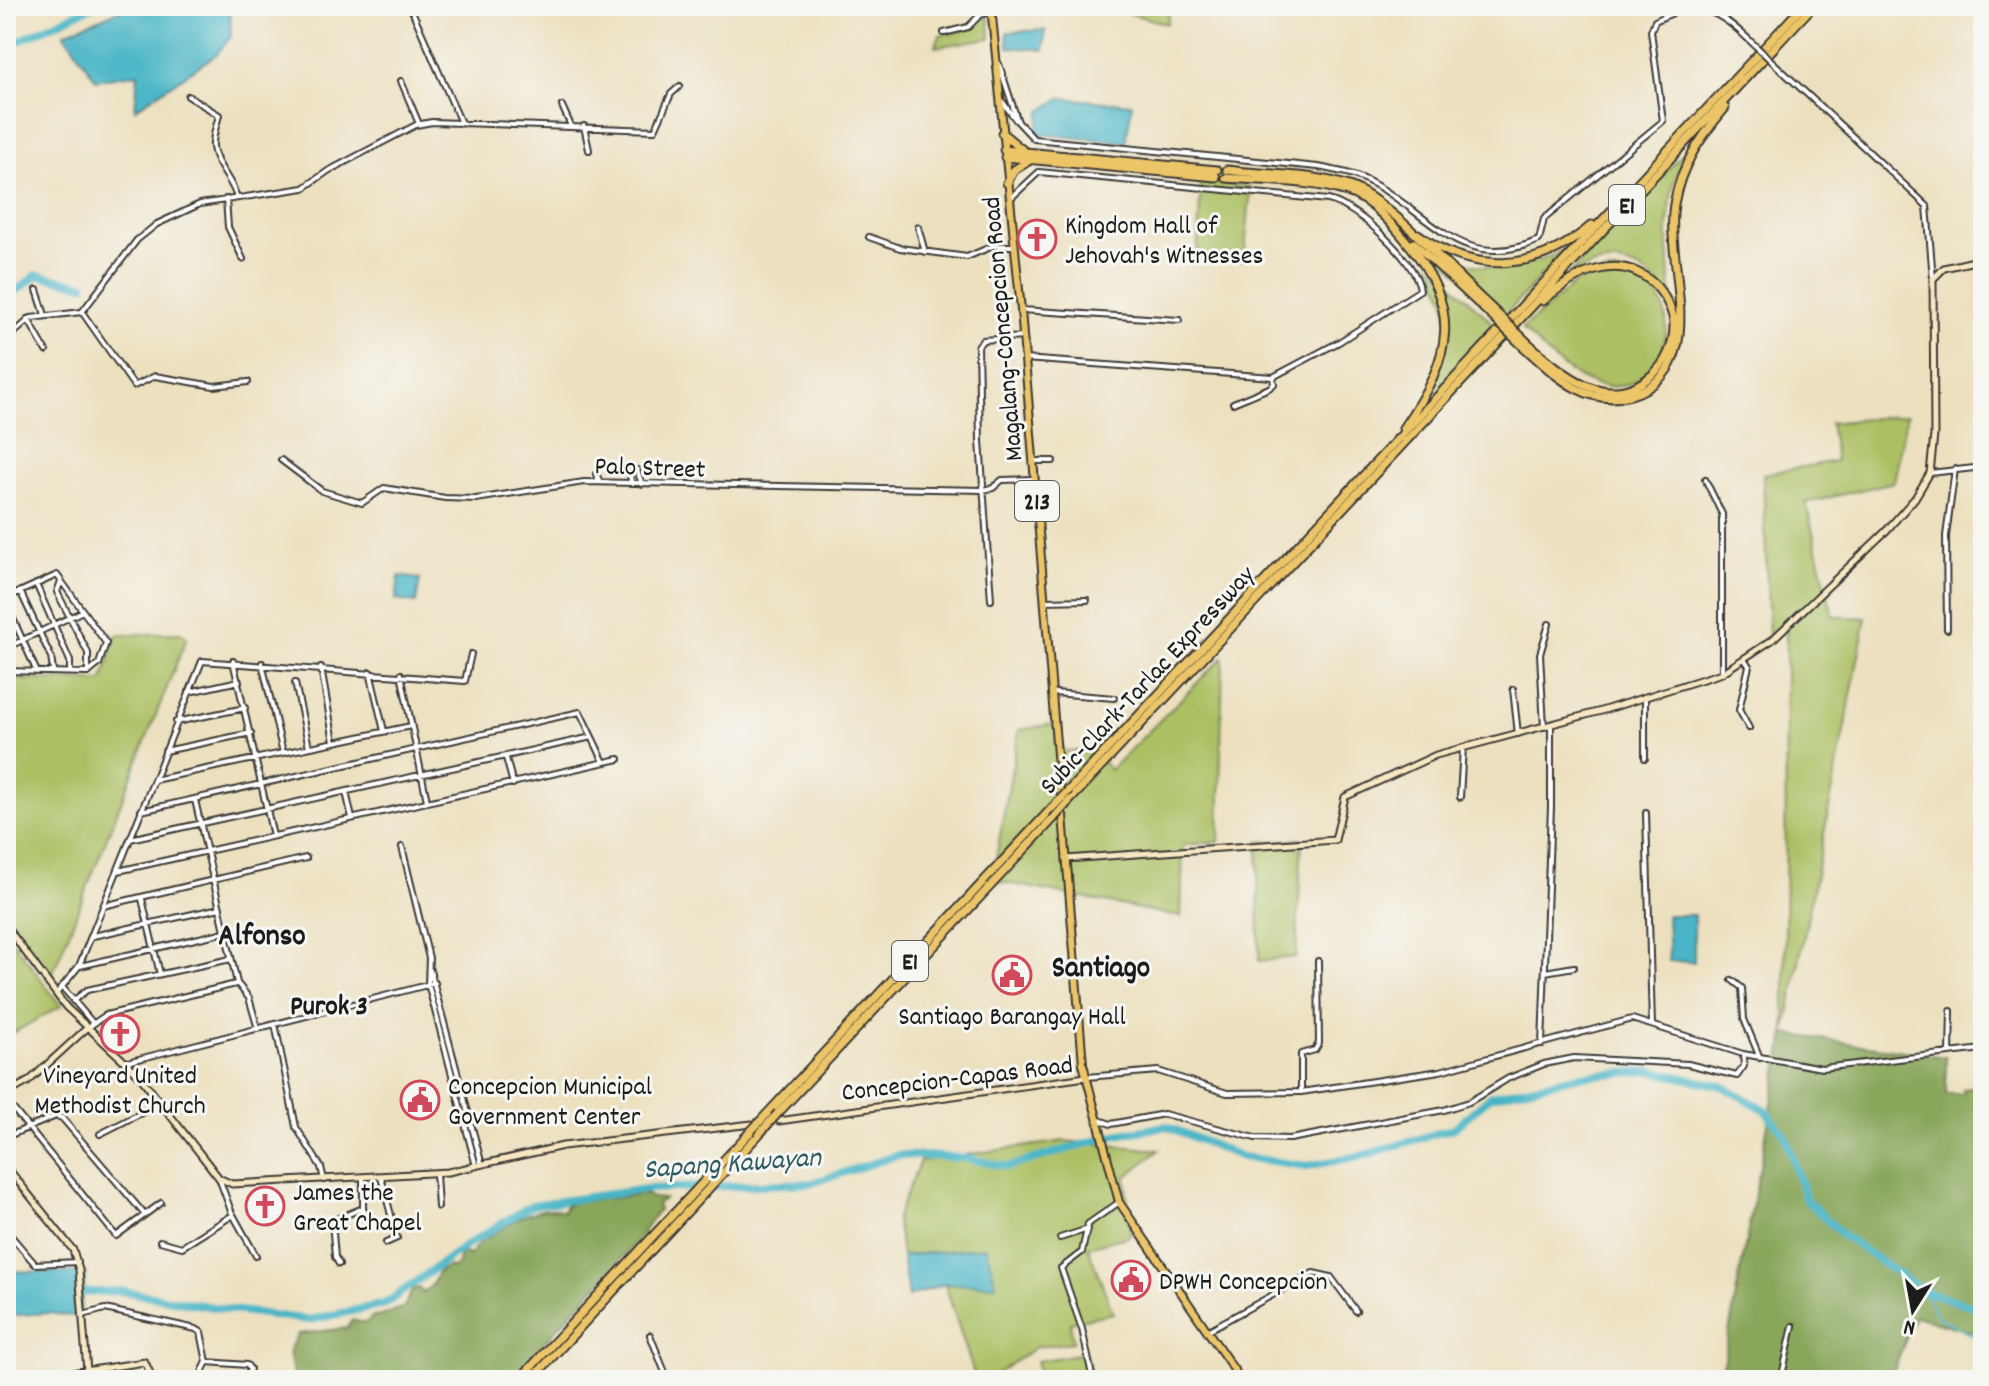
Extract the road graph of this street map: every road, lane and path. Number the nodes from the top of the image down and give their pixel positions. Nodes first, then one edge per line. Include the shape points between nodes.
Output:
1 (20, 6) edge
2 (410, 6) edge
3 (1803, 6) edge
4 (1813, 6) edge
5 (991, 9) edge
6 (6, 12) edge
7 (944, 33) dead end
8 (995, 59) junction
9 (401, 81) dead end
10 (680, 86) dead end
11 (1736, 90) junction
12 (188, 96) dead end
13 (999, 96) junction
14 (562, 106) dead end
15 (1018, 122) junction
16 (461, 123) junction
17 (419, 124) junction
18 (571, 126) junction
19 (584, 126) junction
20 (1002, 133) junction
21 (589, 150) dead end
22 (1004, 154) junction
23 (1034, 156) junction
24 (1216, 173) dead end
25 (1226, 174) dead end
26 (1007, 183) junction
27 (237, 198) junction
28 (226, 199) junction
29 (1009, 199) junction
30 (1619, 201) junction
31 (1398, 225) junction
32 (918, 227) dead end
33 (869, 237) dead end
34 (1014, 246) junction
35 (925, 252) junction
36 (243, 259) dead end
37 (1983, 259) edge
38 (1933, 279) junction
39 (37, 290) dead end
40 (1021, 310) junction
41 (82, 312) junction
42 (45, 315) junction
43 (28, 319) junction
44 (1179, 320) dead end
45 (1519, 320) junction
46 (1023, 337) junction
47 (6, 340) edge
48 (1527, 346) junction
49 (46, 351) dead end
50 (1024, 359) junction
51 (1273, 377) junction
52 (248, 382) dead end
53 (1233, 403) dead end
54 (1391, 446) junction
55 (281, 460) dead end
56 (1033, 461) junction
57 (1053, 461) dead end
58 (1983, 467) edge
59 (1955, 469) junction
60 (637, 470) dead end
61 (630, 471) dead end
62 (1930, 473) junction
63 (596, 474) dead end
64 (651, 477) dead end
65 (1035, 479) junction
66 (1705, 479) dead end
67 (600, 482) junction
68 (631, 483) junction
69 (642, 484) junction
70 (649, 484) junction
71 (983, 490) junction
72 (61, 581) junction
73 (36, 584) junction
74 (20, 591) junction
75 (991, 600) dead end
76 (1087, 600) dead end
77 (6, 601) edge
78 (1045, 601) junction
79 (84, 611) junction
80 (70, 618) junction
81 (13, 620) junction
82 (6, 623) edge
83 (1549, 624) dead end
84 (54, 626) junction
85 (1947, 629) dead end
86 (39, 633) junction
87 (23, 640) junction
88 (6, 648) edge
89 (471, 654) dead end
90 (1745, 660) junction
91 (233, 661) junction
92 (262, 663) junction
93 (321, 668) junction
94 (36, 670) junction
95 (6, 671) edge
96 (53, 671) junction
97 (70, 672) junction
98 (370, 672) junction
99 (88, 673) junction
100 (1722, 673) junction
101 (401, 674) junction
102 (239, 681) junction
103 (295, 683) dead end
104 (1513, 689) dead end
105 (189, 692) junction
106 (1054, 693) junction
107 (1114, 698) dead end
108 (1645, 699) junction
109 (245, 708) junction
110 (176, 722) junction
111 (411, 726) junction
112 (1547, 726) junction
113 (1749, 728) dead end
114 (384, 731) junction
115 (251, 733) junction
116 (1518, 734) junction
117 (592, 737) junction
118 (334, 742) junction
119 (309, 747) junction
120 (1463, 747) junction
121 (416, 750) junction
122 (165, 751) junction
123 (283, 753) junction
124 (506, 758) junction
125 (1645, 758) dead end
126 (257, 759) junction
127 (619, 759) dead end
128 (604, 762) junction
129 (422, 775) junction
130 (154, 780) junction
131 (513, 784) junction
132 (263, 785) junction
133 (1065, 791) junction
134 (346, 792) junction
135 (1460, 797) dead end
136 (195, 800) junction
137 (427, 801) junction
138 (267, 809) junction
139 (141, 811) junction
140 (1646, 813) dead end
141 (1063, 815) dead end
142 (352, 818) junction
143 (201, 825) junction
144 (273, 836) junction
145 (130, 839) junction
146 (402, 847) dead end
147 (206, 853) junction
148 (306, 858) dead end
149 (1066, 859) junction
150 (118, 871) junction
151 (214, 881) junction
152 (142, 899) junction
153 (103, 906) junction
154 (220, 908) junction
155 (147, 925) junction
156 (6, 926) edge
157 (225, 932) junction
158 (91, 936) junction
159 (154, 950) junction
160 (231, 959) junction
161 (1318, 961) dead end
162 (79, 966) junction
163 (1574, 967) dead end
164 (429, 968) junction
165 (1545, 972) junction
166 (160, 974) junction
167 (1732, 980) dead end
168 (237, 983) junction
169 (435, 983) junction
170 (428, 984) junction
171 (63, 988) junction
172 (56, 994) junction
173 (73, 1001) junction
174 (1951, 1011) dead end
175 (92, 1022) junction
176 (275, 1024) junction
177 (1652, 1025) junction
178 (87, 1028) junction
179 (258, 1029) junction
180 (1542, 1044) junction
181 (1983, 1049) edge
182 (1950, 1053) junction
183 (1743, 1054) junction
184 (1760, 1058) junction
185 (127, 1062) junction
186 (1086, 1077) junction
187 (6, 1085) edge
188 (1301, 1092) junction
189 (8, 1093) edge
190 (6, 1100) edge
191 (161, 1103) junction
192 (779, 1117) junction
193 (1098, 1122) junction
194 (751, 1128) junction
195 (29, 1129) junction
196 (100, 1134) dead end
197 (6, 1137) edge
198 (479, 1165) junction
199 (6, 1166) edge
200 (436, 1174) junction
201 (381, 1177) junction
202 (219, 1178) junction
203 (363, 1178) junction
204 (325, 1180) junction
205 (1119, 1202) junction
206 (161, 1203) dead end
207 (438, 1207) dead end
208 (363, 1208) junction
209 (145, 1215) junction
210 (233, 1215) junction
211 (366, 1217) dead end
212 (6, 1230) edge
213 (1085, 1230) junction
214 (1060, 1238) dead end
215 (160, 1241) dead end
216 (386, 1243) dead end
217 (256, 1256) dead end
218 (78, 1262) junction
219 (339, 1264) dead end
220 (1356, 1311) dead end
221 (83, 1312) junction
222 (1793, 1326) dead end
223 (1207, 1331) junction
224 (650, 1335) dead end
225 (207, 1362) junction
226 (87, 1371) junction
227 (24, 1380) edge
228 (153, 1380) edge
229 (204, 1380) edge
230 (245, 1380) edge
231 (519, 1380) edge
232 (531, 1380) edge
233 (668, 1380) edge
234 (1093, 1380) edge
235 (1241, 1380) edge
236 (1781, 1380) edge

1 - 6 street
2 - 16 street
3 - 30 highway, Subic-Clark-Tarlac Expressway / E1
4 - 11 highway, Subic-Clark-Tarlac Expressway / E1
5 - 7 street via 968,27
5 - 8 main road, Magalang-Concepcion Road / 213
8 - 13 main road, Magalang-Concepcion Road / 213
8 - 15 street via 1005,74
9 - 17 street
10 - 19 street via 655,130
11 - 45 highway, Subic-Clark-Tarlac Expressway / E1
11 - 48 highway via 1695,146 1676,193 1672,237 1680,335 1659,379 1635,393 1593,396 1558,377
12 - 27 street via 219,115 213,148
13 - 15 street
13 - 20 main road, Magalang-Concepcion Road / 213
14 - 18 street
15 - 38 street, bridge via 1030,137 1041,140 1352,174 1386,191 1450,238 1505,250 1539,240 1544,219 1663,121 1651,31 1655,21 1703,7 1746,37 1927,206
16 - 17 street
16 - 18 street
17 - 27 street via 304,188
18 - 19 street
19 - 21 street
20 - 22 main road, Magalang-Concepcion Road / 213
20 - 23 highway
22 - 23 highway
22 - 26 main road, Magalang-Concepcion Road / 213
23 - 24 highway
23 - 26 highway
25 - 31 highway via 1346,192
26 - 29 main road, Magalang-Concepcion Road / 213
27 - 28 street
28 - 36 street via 228,227
28 - 41 street via 190,208 142,235
29 - 34 main road, Magalang-Concepcion Road / 213
29 - 51 street via 1039,172 1328,200 1355,210 1408,265 1420,290
30 - 31 highway via 1563,246 1509,264 1452,255
30 - 54 highway, Subic-Clark-Tarlac Expressway / E1
31 - 48 highway, bridge
31 - 54 highway via 1434,279 1445,327 1437,375
32 - 35 street
33 - 35 street
34 - 35 street via 993,246 974,257
34 - 40 main road, Magalang-Concepcion Road / 213
37 - 38 street via 1944,268
38 - 62 street
39 - 42 street
40 - 44 street
40 - 46 main road, Magalang-Concepcion Road / 213
41 - 42 street
41 - 52 street via 134,386 155,376 214,386
42 - 43 street
43 - 47 street
43 - 49 street
45 - 48 highway via 1570,280 1601,267 1633,271 1648,279 1672,315 1673,337 1665,360 1638,385 1617,391 1576,382
45 - 192 highway, Subic-Clark-Tarlac Expressway / E1, bridge
46 - 50 main road, Magalang-Concepcion Road / 213
46 - 71 street via 978,343
50 - 51 street
50 - 56 main road, Magalang-Concepcion Road / 213
51 - 53 street via 1269,388
54 - 133 highway, Subic-Clark-Tarlac Expressway / E1
55 - 67 street, Palo Street via 322,491 362,503 384,488 476,499
56 - 57 street
56 - 65 main road, Magalang-Concepcion Road / 213
58 - 59 street
59 - 62 street
59 - 85 street via 1946,536
60 - 69 street
61 - 68 street
62 - 90 street via 1886,531
63 - 67 street
64 - 70 street
65 - 71 street, Palo Street via 1002,480
65 - 78 main road, Magalang-Concepcion Road / 213
66 - 100 street via 1722,514
67 - 68 street, Palo Street
68 - 69 street, Palo Street
69 - 70 street, Palo Street
70 - 71 street, Palo Street
71 - 75 street
72 - 73 street via 52,574
72 - 79 street
72 - 80 street via 57,592
73 - 74 street
73 - 84 street
74 - 77 street
74 - 86 street
76 - 78 street
77 - 81 street
78 - 106 main road, Magalang-Concepcion Road / 213
79 - 80 street
79 - 99 street via 106,643 99,664
80 - 84 street
80 - 99 street via 88,653
81 - 82 street
81 - 87 street
83 - 112 street via 1540,654
84 - 86 street
84 - 97 street
86 - 87 street
86 - 96 street
87 - 88 street
87 - 94 street
89 - 101 street via 467,680
90 - 100 street
90 - 113 street via 1749,666 1739,710
91 - 92 street
91 - 102 street
91 - 105 street via 202,661
92 - 93 street
92 - 123 street
93 - 98 street
93 - 118 street
94 - 95 street
94 - 96 street
96 - 97 street
97 - 99 street
98 - 101 street
98 - 114 street
100 - 108 street
101 - 111 street
102 - 105 street
102 - 109 street
103 - 119 street
104 - 116 street
105 - 110 street
106 - 107 street
106 - 133 main road, Magalang-Concepcion Road / 213
108 - 112 street
108 - 125 street
109 - 110 street
109 - 115 street
110 - 122 street
111 - 114 street
111 - 121 street
112 - 116 street
112 - 165 street
114 - 118 street
115 - 122 street
115 - 126 street
116 - 120 street
117 - 121 street via 580,712
117 - 124 street
117 - 128 street
118 - 119 street
119 - 123 street
120 - 135 street
120 - 149 street via 1347,795 1335,840
121 - 129 street
121 - 132 street
122 - 130 street
123 - 126 street
124 - 129 street
124 - 131 street
126 - 130 street
126 - 132 street
127 - 128 street
128 - 131 street
129 - 134 street
129 - 137 street
130 - 139 street
131 - 137 street
132 - 136 street
132 - 138 street
133 - 194 highway, Subic-Clark-Tarlac Expressway / E1, bridge
134 - 138 street
134 - 142 street
136 - 139 street
136 - 143 street
137 - 142 street
138 - 143 street
138 - 144 street
139 - 145 street
140 - 177 street
141 - 149 main road
142 - 144 street
143 - 145 street
143 - 147 street
144 - 147 street
145 - 150 street
146 - 164 street
147 - 150 street
147 - 151 street
148 - 151 street
149 - 186 main road
150 - 153 street
151 - 152 street
151 - 154 street
152 - 153 street
152 - 155 street
153 - 158 street
154 - 155 street
154 - 157 street
155 - 158 street
155 - 159 street
156 - 172 street
157 - 159 street
157 - 160 street
158 - 162 street
159 - 162 street
159 - 166 street
160 - 166 street
160 - 168 street
161 - 188 street via 1319,1043 1301,1054
162 - 171 street
163 - 165 street
164 - 169 street
164 - 170 street
165 - 180 street
166 - 173 street via 87,990
167 - 184 street via 1742,988 1744,1019
168 - 175 street
168 - 179 street via 249,998
169 - 170 street
169 - 198 street
170 - 176 street
170 - 198 street
171 - 172 street
171 - 173 street
172 - 178 street
173 - 175 street
174 - 182 street
175 - 178 street
176 - 179 street
176 - 204 street via 296,1127
177 - 180 street via 1628,1020
177 - 183 street
178 - 185 street
178 - 189 street
179 - 185 street
180 - 188 street via 1431,1073
181 - 182 street
182 - 184 street via 1837,1068
183 - 184 street
183 - 193 street via 1744,1066 1737,1076 1688,1064 1571,1059 1521,1073 1444,1110 1290,1139 1255,1138 1164,1114
185 - 191 street
186 - 188 street via 1158,1071 1227,1093
186 - 192 street, Concepcion-Capas Road
186 - 193 main road, Concepcion-Capas Road
187 - 189 street
190 - 195 street
191 - 196 street
191 - 202 street
192 - 232 highway, Subic-Clark-Tarlac Expressway / E1, bridge
193 - 205 main road, Concepcion-Capas Road
194 - 198 street via 563,1146
194 - 231 highway, Subic-Clark-Tarlac Expressway / E1
195 - 197 street
195 - 209 street via 62,1118
195 - 209 street via 114,1235 120,1236
198 - 200 street
199 - 218 street
200 - 201 street
200 - 207 street
201 - 203 street
201 - 216 street via 397,1238
202 - 204 street via 240,1184
202 - 210 street
203 - 204 street
203 - 208 street
205 - 213 street
205 - 223 main road, Concepcion-Capas Road
206 - 209 street
208 - 211 street
208 - 219 street via 332,1221
210 - 215 street via 182,1247
210 - 217 street
212 - 218 street via 35,1264
213 - 214 street
213 - 234 street via 1082,1252 1061,1268
218 - 221 street
220 - 223 street via 1331,1277 1313,1273
221 - 225 street via 105,1309 196,1329
221 - 226 street
222 - 236 street
223 - 235 main road, Concepcion-Capas Road
224 - 233 street
225 - 229 street
225 - 230 street via 247,1365
226 - 227 street
226 - 228 street via 145,1362

